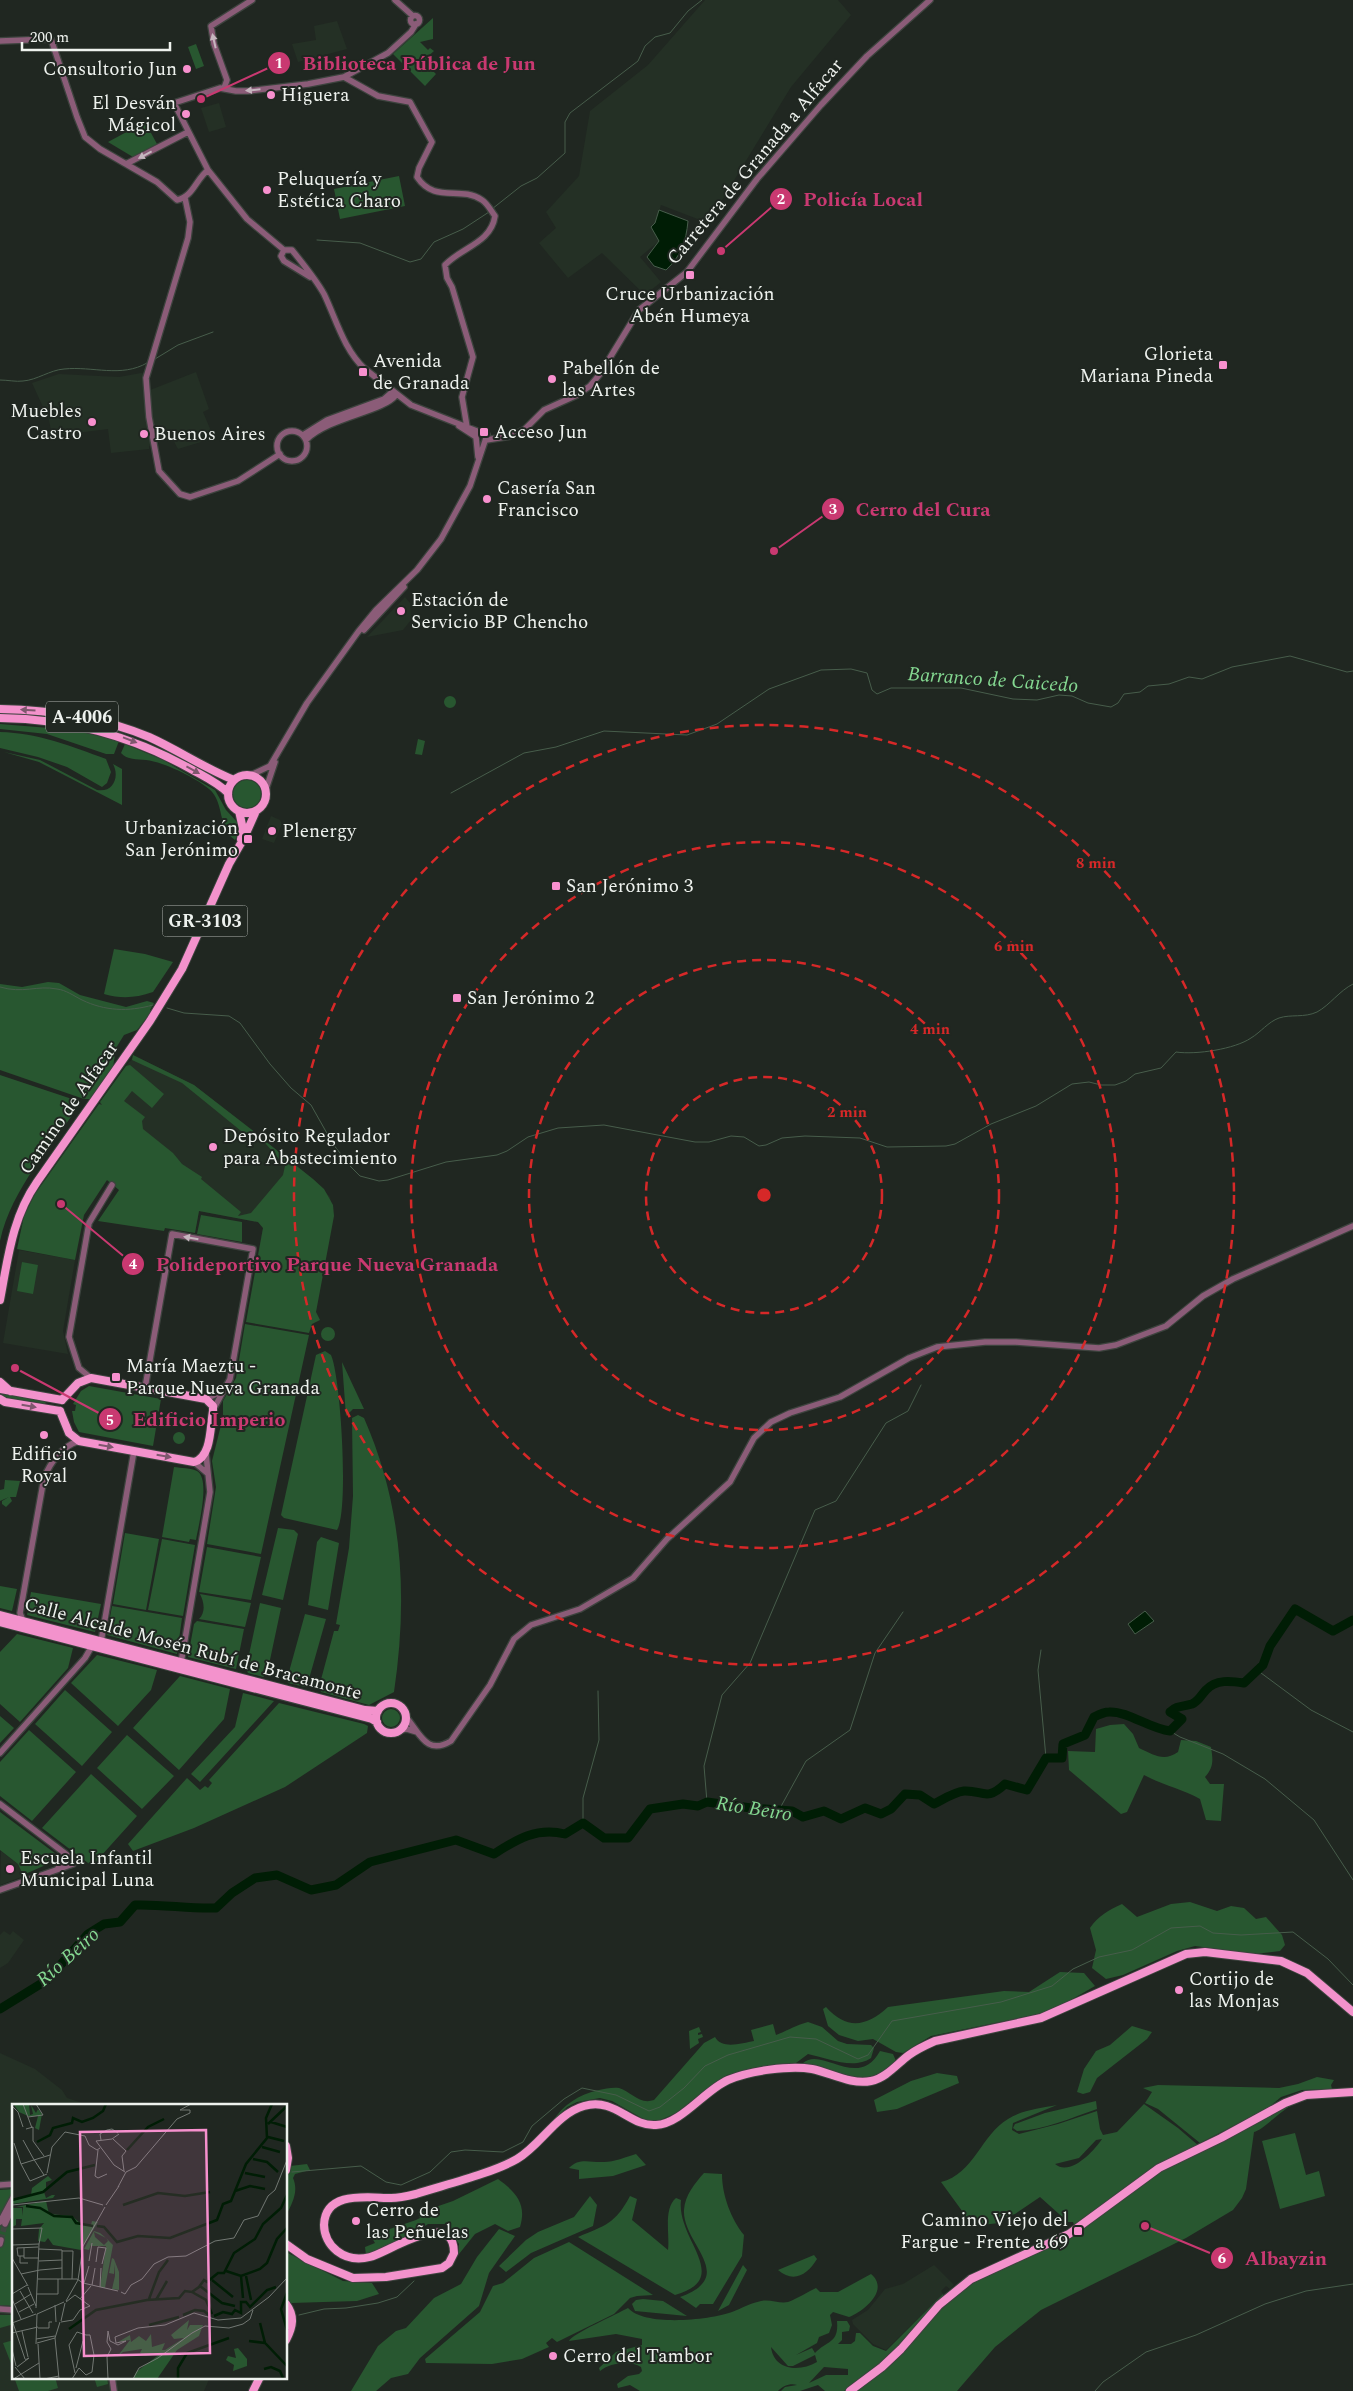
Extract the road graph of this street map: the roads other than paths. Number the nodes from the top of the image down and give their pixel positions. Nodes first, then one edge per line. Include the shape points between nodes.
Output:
1 (252, 0) edge
2 (394, 0) edge
3 (930, 0) edge
4 (0, 41) edge
5 (344, 77) junction
6 (224, 88) junction
7 (188, 132) junction
8 (126, 164) junction
9 (208, 170) junction
10 (185, 198) junction
11 (284, 250) junction
12 (295, 255) junction
13 (288, 262) junction
14 (316, 281) junction
15 (394, 393) junction
16 (457, 425) junction
17 (467, 427) junction
18 (305, 438) junction
19 (481, 438) junction
20 (280, 454) junction
21 (0, 709) edge
22 (0, 718) edge
23 (275, 760) junction
24 (250, 775) junction
25 (234, 780) junction
26 (266, 789) junction
27 (228, 793) junction
28 (256, 811) junction
29 (239, 812) junction
30 (242, 840) junction
31 (112, 1185) dead end
32 (1353, 1226) edge
33 (0, 1300) edge
34 (79, 1368) junction
35 (91, 1378) junction
36 (0, 1382) edge
37 (78, 1383) junction
38 (144, 1388) junction
39 (0, 1389) edge
40 (10, 1390) junction
41 (222, 1391) junction
42 (206, 1399) junction
43 (58, 1400) junction
44 (2, 1402) edge
45 (56, 1410) junction
46 (213, 1410) junction
47 (69, 1433) junction
48 (79, 1441) junction
49 (65, 1448) junction
50 (134, 1451) junction
51 (206, 1454) junction
52 (194, 1462) junction
53 (207, 1473) junction
54 (20, 1613) junction
55 (0, 1615) edge
56 (13, 1619) junction
57 (23, 1621) junction
58 (0, 1622) edge
59 (101, 1642) junction
60 (92, 1646) junction
61 (181, 1663) junction
62 (378, 1711) junction
63 (406, 1717) junction
64 (377, 1722) junction
65 (400, 1730) junction
66 (417, 1732) junction
67 (0, 1754) edge
68 (0, 1804) edge
69 (64, 1852) junction
70 (58, 1868) junction
71 (0, 1890) edge
72 (1353, 2012) edge
73 (1353, 2092) edge
74 (12, 2201) edge
75 (12, 2207) edge
76 (3, 2223) edge
77 (288, 2245) edge
78 (288, 2307) edge
79 (288, 2335) edge
80 (112, 2378) edge
81 (260, 2378) edge
82 (114, 2391) edge
83 (253, 2391) edge
84 (850, 2391) edge

6 -> 1 street via 227,80 211,26
2 - 5 street via 413,16 411,22 416,24 411,32 388,53
3 - 19 street, Carretera de Granada a Alfacar via 867,56 821,105 757,179 687,272 639,310 590,386 544,410 524,430 511,436
4 - 8 street via 51,40 85,137
5 -> 6 street via 236,92
5 - 17 street via 378,96 410,102 432,142 419,168 418,176 423,186 432,191 471,195 488,205 495,216 493,227 486,235 445,265 473,357 462,397
6 - 7 street via 174,103
7 -> 8 street
7 - 9 street
8 - 10 street via 157,182 177,200
9 - 10 street
9 - 11 street via 247,219
10 - 20 street via 190,222 188,238 146,378 158,470 182,495 193,496 238,481
11 - 12 street via 290,248
11 - 13 street via 281,256
12 - 13 street
12 - 14 street
13 - 14 street
14 - 15 street via 358,362
15 - 16 street via 412,405
15 - 18 street via 327,420
16 - 17 street
16 - 19 street
17 - 19 street
18 - 20 street via 291,431 282,435 277,446
18 - 20 street via 307,451 300,459 289,461
19 - 23 street, GR-3103 via 470,486 449,527 393,600 355,638 307,703
25 -> 21 main road, A-4006 via 151,738 98,720 67,714
22 -> 27 main road, A-4006 via 64,722 121,736 174,760
23 - 24 street, GR-3103 via 265,770
23 - 26 street, GR-3103
24 - 25 main road, GR-3103
24 - 26 main road via 260,780
25 - 27 main road
26 - 28 main road, GR-3103 via 265,800
27 - 29 main road, GR-3103 via 230,804
28 - 29 main road
28 - 30 main road, GR-3103
29 - 30 main road, GR-3103
30 - 33 main road, Camino de Alfacar / GR-3103 via 190,954 164,999 29,1194 13,1230
31 - 34 street via 93,1214 87,1234 69,1337
32 - 66 street via 1216,1287 1166,1326 1116,1345 1099,1348 985,1342 937,1348 909,1358 835,1399 780,1417 754,1438 725,1487 667,1539 633,1578 580,1609 531,1626 514,1639 490,1685 451,1741 434,1747
34 - 35 street
34 - 37 street
35 - 37 main road
35 - 38 main road
36 - 40 main road
37 - 43 main road
41 -> 38 street via 230,1378 253,1249 172,1234
38 - 42 main road
39 - 40 main road
40 - 43 main road
41 - 42 street
41 - 46 street
42 - 46 main road via 211,1402
43 - 45 main road via 51,1404
43 - 45 main road via 64,1406
44 -> 45 main road
45 - 47 main road
46 - 51 main road
47 - 48 main road
47 - 49 street
48 - 49 street
48 -> 50 main road
49 - 54 street via 44,1478
50 -> 52 main road
50 - 59 street
51 - 52 main road
51 - 53 street
52 - 53 street
53 - 61 street via 210,1492
54 - 56 street
54 - 57 street
55 - 56 main road, Calle Alcalde Mosén Rubí de Bracamonte
56 - 57 main road, Calle Alcalde Mosén Rubí de Bracamonte
57 - 59 main road, Calle Alcalde Mosén Rubí de Bracamonte
58 - 60 main road, Calle Alcalde Mosén Rubí de Bracamonte
59 - 61 main road, Calle Alcalde Mosén Rubí de Bracamonte
60 - 64 main road, Calle Alcalde Mosén Rubí de Bracamonte
60 - 67 street
61 - 62 main road, Calle Alcalde Mosén Rubí de Bracamonte via 370,1712
62 - 63 main road via 387,1704 397,1704
62 - 64 main road
63 - 65 main road
63 - 66 street
64 - 65 main road via 386,1732
65 - 66 street
68 - 69 street
69 - 70 street
69 - 70 street via 75,1861
70 - 71 street
72 - 77 main road via 1308,1973 1281,1961 1205,1952 1186,1954 1041,2018 936,2041 872,2081 850,2080 798,2068 739,2076 720,2084 678,2116 656,2125 641,2122 610,2106 592,2104 565,2116 527,2152 509,2163 404,2197 350,2197 334,2205 326,2215 325,2231 329,2242 337,2251 354,2258 371,2257 429,2232 443,2234 450,2239 454,2253 442,2268 386,2277 353,2278 307,2259
73 - 84 main road via 1306,2096 1285,2104 1159,2168 1069,2234 971,2279 939,2305 882,2367
74 - 76 street
75 - 76 street
78 - 79 main road via 293,2322
80 - 82 street
81 - 83 main road

